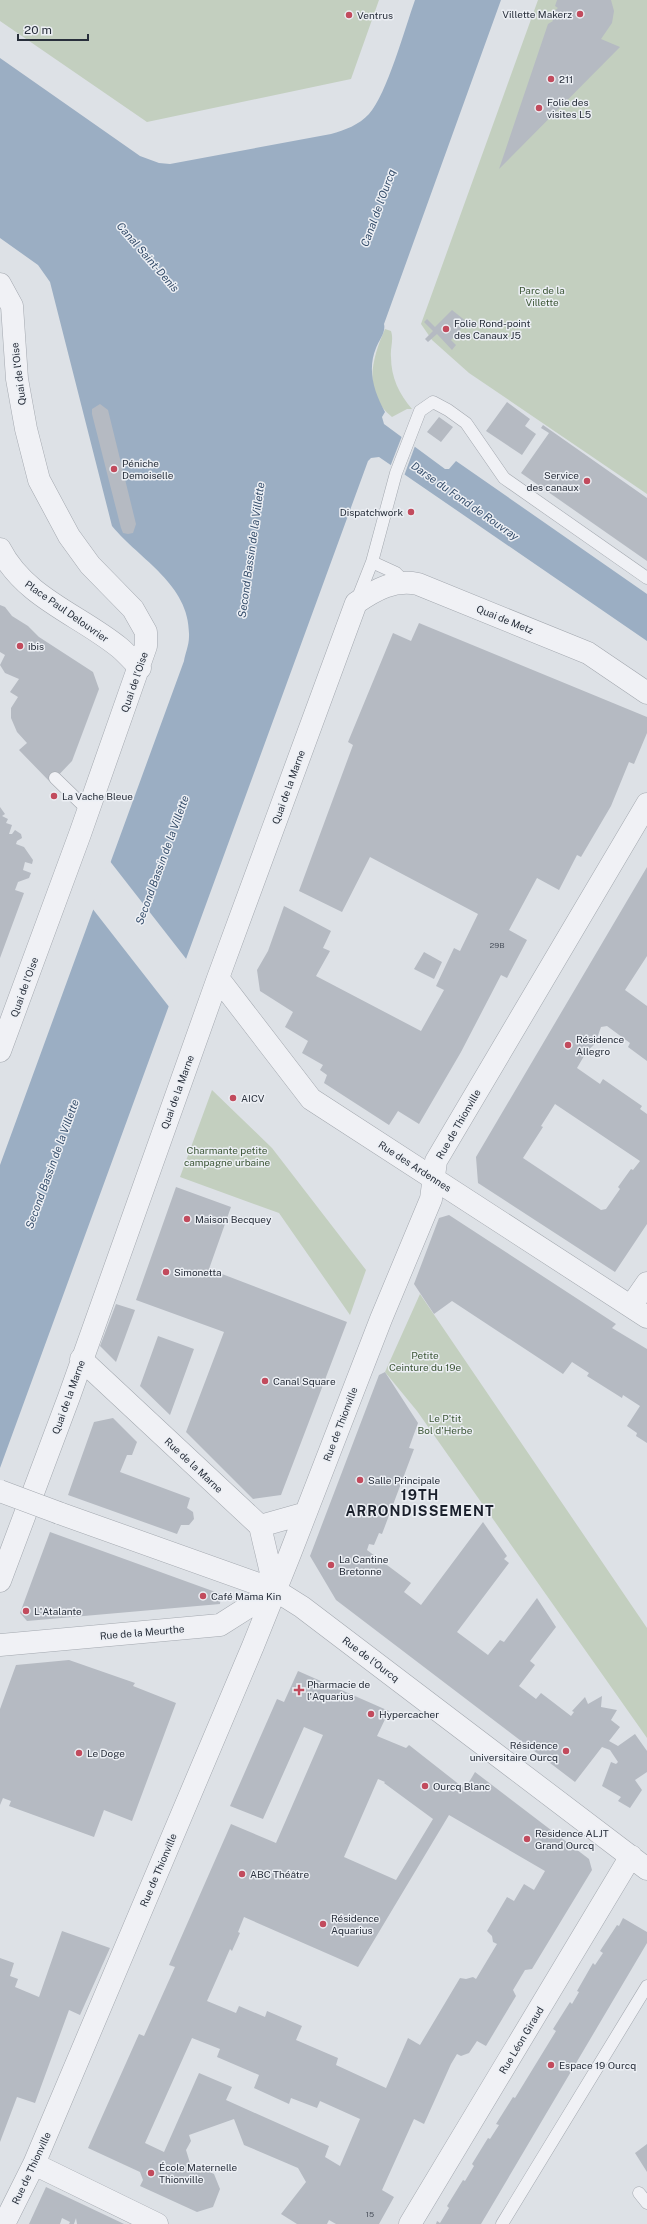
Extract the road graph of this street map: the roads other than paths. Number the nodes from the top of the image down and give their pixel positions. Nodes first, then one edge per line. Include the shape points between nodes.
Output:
1 (0, 285) edge
2 (9, 379) edge
3 (0, 550) edge
4 (372, 562) junction
5 (647, 578) edge
6 (404, 581) junction
7 (356, 603) junction
8 (140, 668) junction
9 (647, 693) edge
10 (56, 778) dead end
11 (647, 804) edge
12 (88, 811) junction
13 (218, 978) junction
14 (0, 1051) edge
15 (434, 1178) junction
16 (647, 1283) edge
17 (639, 1312) edge
18 (82, 1359) junction
19 (0, 1491) edge
20 (306, 1513) junction
21 (260, 1526) junction
22 (0, 1581) edge
23 (275, 1590) junction
24 (0, 1645) edge
25 (639, 1862) edge
26 (647, 1986) edge
27 (34, 2164) junction
28 (639, 2193) dead end
29 (647, 2203) edge
30 (4, 2224) edge
31 (156, 2224) edge
32 (410, 2224) edge
33 (502, 2224) edge

1 - 2 street, Quai de l'Oise via 12,306
2 - 8 street, Quai de l'Oise via 26,429 39,480 69,536 90,565 133,609 146,632 146,646
3 - 8 street, Place Paul Delouvrier via 9,567 27,586 120,648
4 - 5 lane via 396,473 420,411 433,402 466,424 504,478
4 - 6 lane via 396,572
4 - 7 lane
6 - 7 street via 381,588
6 - 9 street, Quai de Metz via 418,584 588,653
7 - 13 street, Quai de la Marne
8 - 12 street, Quai de l'Oise
10 - 12 lane
11 - 15 street, Rue de Thionville via 436,1161
12 - 14 street, Quai de l'Oise
13 - 15 street, Rue des Ardennes via 311,1099
13 - 18 street, Quai de la Marne
15 - 17 street, Rue des Ardennes
15 - 20 street, Rue de Thionville via 430,1199
16 - 17 street
18 - 21 street, Rue de la Marne
18 - 22 street, Quai de la Marne
19 - 23 street, Rue de l'Ourcq, bridge
20 - 21 street
20 - 23 street, Rue de Thionville
21 - 23 street
23 - 24 street, Rue de la Meurthe via 220,1625
23 - 25 street, Rue de l'Ourcq via 302,1606
23 - 27 street, Rue de Thionville
25 - 32 street, Rue Léon Giraud
26 - 33 lane
27 - 30 street, Rue de Thionville
27 - 31 street
28 - 29 lane

